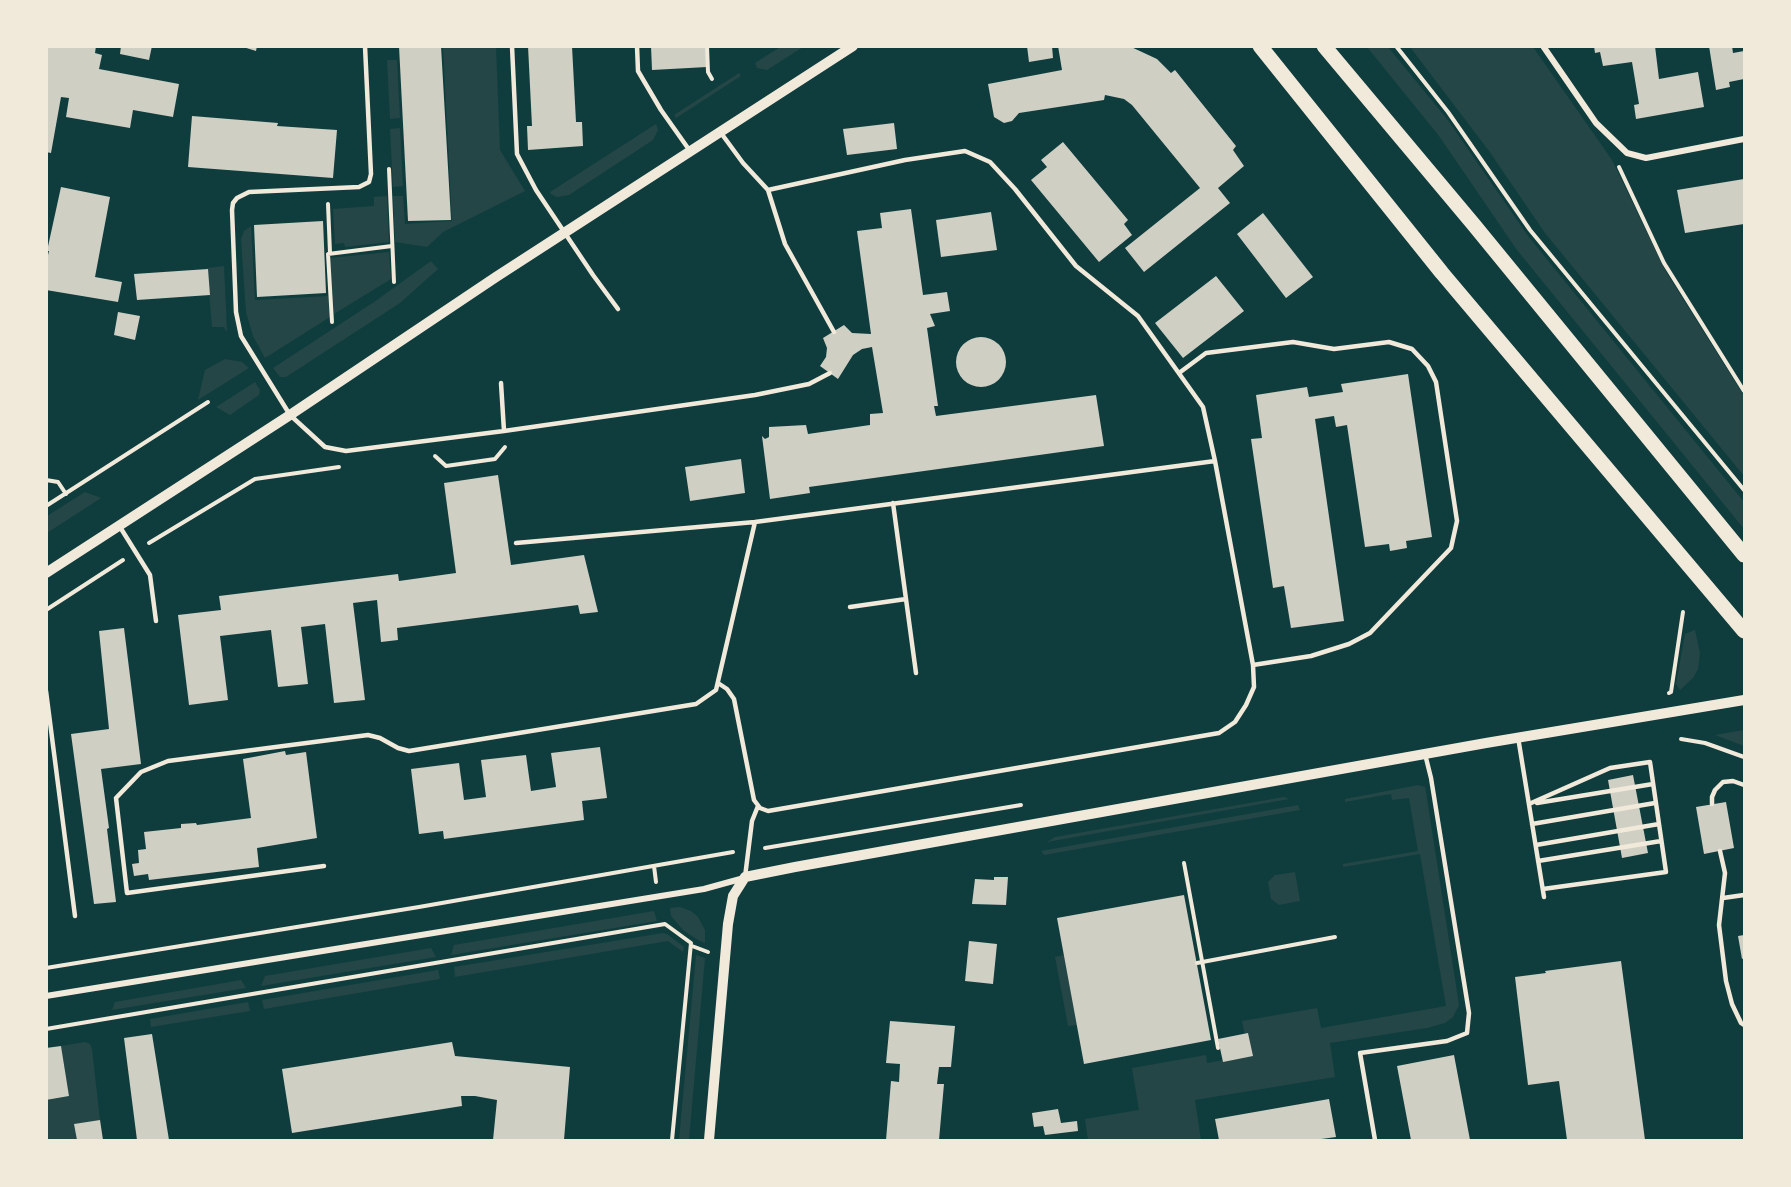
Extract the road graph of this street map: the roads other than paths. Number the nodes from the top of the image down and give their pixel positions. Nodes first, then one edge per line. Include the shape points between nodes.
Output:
1 (364, 46) edge
2 (512, 46) edge
3 (637, 46) edge
4 (853, 46) edge
5 (1260, 46) edge
6 (1324, 46) edge
7 (1543, 46) edge
8 (721, 133) junction
9 (1744, 139) edge
10 (691, 153) junction
11 (768, 190) junction
12 (564, 233) junction
13 (618, 309) dead end
14 (834, 332) dead end
15 (830, 373) dead end
16 (1179, 373) junction
17 (501, 382) dead end
18 (290, 415) junction
19 (504, 431) junction
20 (1215, 461) junction
21 (893, 503) junction
22 (755, 522) junction
23 (119, 526) junction
24 (516, 543) dead end
25 (1744, 555) edge
26 (46, 573) edge
27 (906, 599) junction
28 (850, 607) dead end
29 (156, 621) dead end
30 (1744, 631) edge
31 (1253, 665) junction
32 (916, 673) dead end
33 (718, 683) junction
34 (46, 691) edge
35 (1744, 700) edge
36 (1518, 738) junction
37 (1425, 754) junction
38 (1653, 784) junction
39 (1744, 785) edge
40 (1655, 803) junction
41 (1529, 804) junction
42 (1712, 804) dead end
43 (758, 806) junction
44 (1532, 824) junction
45 (1659, 824) junction
46 (1661, 841) junction
47 (1536, 845) junction
48 (1720, 851) dead end
49 (1538, 861) junction
50 (324, 866) dead end
51 (745, 877) junction
52 (1543, 888) junction
53 (1744, 895) edge
54 (1544, 897) dead end
55 (1723, 898) junction
56 (75, 916) dead end
57 (46, 996) edge
58 (1744, 1025) edge
59 (709, 1140) edge
60 (1375, 1140) edge

1 - 18 lane via 369,182 359,187 249,192 233,203 239,328 244,343
2 - 12 lane via 517,154
3 - 10 lane via 638,71
4 - 8 street
5 - 30 main road via 1442,273
6 - 25 main road
7 - 9 street via 1596,123 1627,153 1646,158
8 - 10 street
8 - 11 lane
10 - 12 street
11 - 14 lane via 784,244
11 - 16 lane via 965,151 990,162 1076,266 1138,315
12 - 13 lane
12 - 18 street
15 - 19 lane via 809,384 755,395
16 - 20 lane via 1203,407
16 - 31 lane via 1206,353 1293,342 1334,349 1389,342 1412,349 1436,382 1457,521 1451,548 1370,633 1311,656
17 - 19 lane
18 - 19 lane via 325,447 346,451
18 - 23 street
20 - 21 lane
20 - 31 lane
21 - 22 lane
21 - 27 lane
22 - 24 lane
22 - 33 lane
23 - 26 street
23 - 29 lane via 150,575
27 - 28 lane
27 - 32 lane
31 - 43 lane via 1254,687 1246,705 1236,722 1219,733 768,811
33 - 43 lane via 734,699
33 - 50 lane via 716,690 696,704 409,751 368,735 168,761 141,772 116,798 126,893
34 - 56 lane
35 - 36 street
36 - 37 street
36 - 41 lane
37 - 51 street
37 - 60 lane via 1469,1013 1467,1033 1447,1041 1360,1053
38 - 40 lane
38 - 41 lane
38 - 41 lane via 1650,762 1610,768
39 - 42 lane via 1723,782 1715,790
40 - 44 lane
40 - 45 lane
41 - 44 lane
43 - 51 lane via 752,821
44 - 47 lane
45 - 46 lane
45 - 47 lane
46 - 49 lane
46 - 52 lane via 1666,872
47 - 49 lane
48 - 55 lane via 1725,873
49 - 52 lane
51 - 57 street via 704,889
51 - 59 street via 733,896 728,924
52 - 54 lane
53 - 55 lane
55 - 58 lane via 1719,925 1726,981 1732,1004

